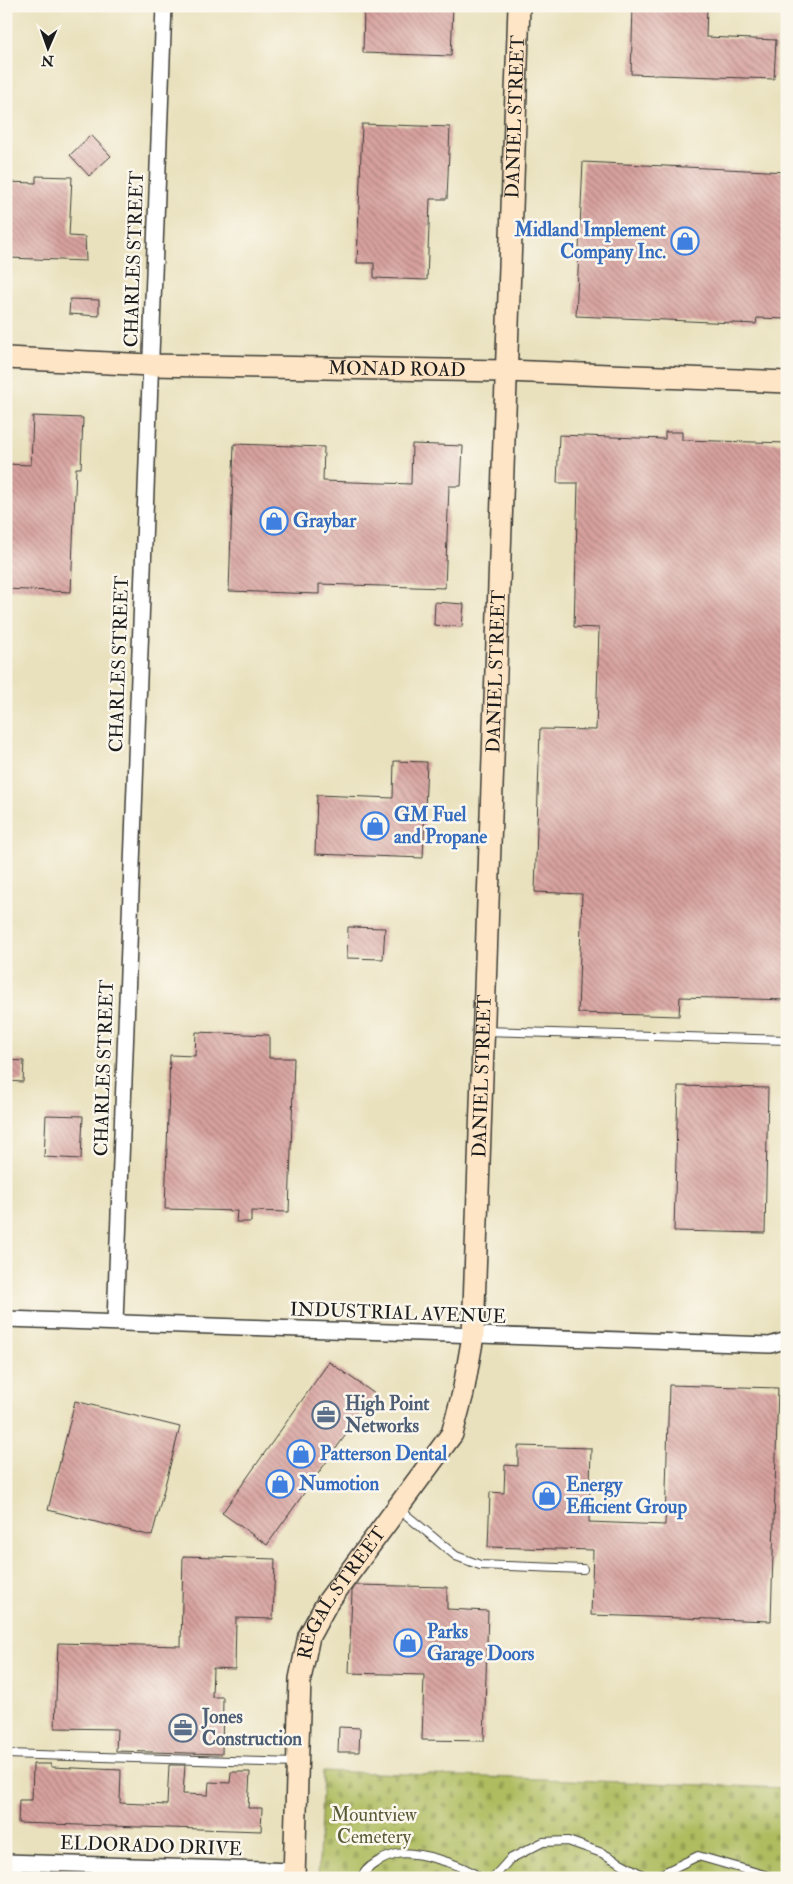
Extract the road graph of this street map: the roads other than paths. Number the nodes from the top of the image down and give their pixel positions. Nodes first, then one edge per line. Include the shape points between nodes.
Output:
1 (164, 6) edge
2 (519, 6) edge
3 (6, 358) edge
4 (150, 365) junction
5 (506, 371) junction
6 (787, 382) edge
7 (483, 1031) junction
8 (787, 1040) edge
9 (6, 1319) edge
10 (115, 1322) junction
11 (473, 1336) junction
12 (787, 1340) edge
13 (398, 1508) junction
14 (582, 1569) dead end
15 (6, 1754) edge
16 (297, 1763) junction
17 (6, 1862) edge
18 (294, 1874) edge
19 (362, 1878) edge
20 (479, 1878) edge
21 (493, 1878) edge
22 (648, 1878) edge
23 (653, 1878) edge
24 (775, 1878) edge

1 - 4 street, CHARLES STREET
2 - 5 street, DANIEL STREET
3 - 4 street, MONAD ROAD
4 - 5 street, MONAD ROAD
4 - 10 street, CHARLES STREET
5 - 6 street, MONAD ROAD
5 - 7 street, DANIEL STREET
7 - 8 lane
7 - 11 street, DANIEL STREET
9 - 10 street, INDUSTRIAL AVENUE
10 - 11 street, INDUSTRIAL AVENUE
11 - 12 street, INDUSTRIAL AVENUE via 770,1345
11 - 13 street, REGAL STREET via 452,1434
13 - 14 lane via 456,1556 480,1565
13 - 16 street, REGAL STREET via 327,1603 309,1636 300,1678
15 - 16 lane
16 - 18 street, REGAL STREET
17 - 18 street, ELDORADO DRIVE
19 - 20 lane via 362,1874 374,1864 398,1854 455,1863
21 - 22 lane via 510,1859 543,1842 568,1841 602,1853
23 - 24 lane via 698,1856

